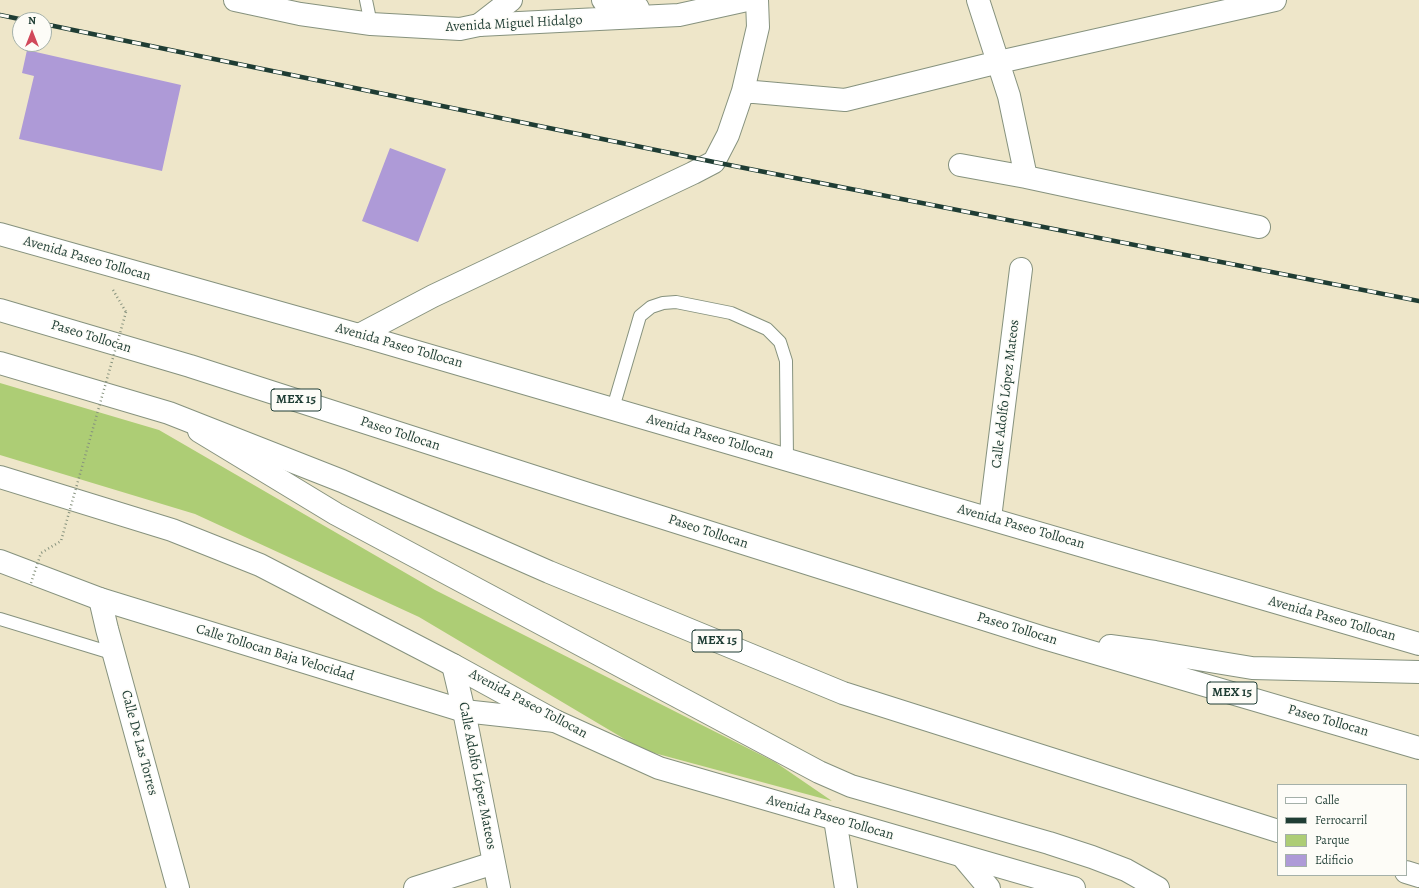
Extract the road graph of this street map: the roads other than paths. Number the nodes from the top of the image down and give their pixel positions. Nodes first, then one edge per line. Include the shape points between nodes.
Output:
1 (235, 0) edge
2 (366, 0) edge
3 (511, 0) edge
4 (604, 0) edge
5 (747, 0) edge
6 (757, 0) edge
7 (978, 0) edge
8 (1275, 0) edge
9 (679, 15) junction
10 (371, 24) junction
11 (479, 25) junction
12 (999, 62) junction
13 (743, 91) junction
14 (960, 165) dead end
15 (1026, 177) junction
16 (1259, 227) dead end
17 (0, 234) edge
18 (1021, 269) dead end
19 (0, 310) edge
20 (359, 335) junction
21 (0, 363) edge
22 (613, 408) junction
23 (169, 413) junction
24 (787, 459) junction
25 (0, 476) edge
26 (990, 518) junction
27 (0, 561) edge
28 (100, 599) junction
29 (0, 619) edge
30 (1044, 638) junction
31 (1419, 644) edge
32 (105, 650) dead end
33 (454, 665) junction
34 (1419, 672) edge
35 (464, 711) junction
36 (556, 721) junction
37 (1419, 748) edge
38 (835, 819) junction
39 (1277, 831) edge
40 (962, 856) junction
41 (494, 863) junction
42 (1407, 872) edge
43 (1419, 876) edge
44 (178, 888) edge
45 (415, 888) edge
46 (498, 888) edge
47 (846, 888) edge
48 (989, 888) edge
49 (1074, 888) edge
50 (1158, 888) edge

1 - 10 main road, Avenida Miguel Hidalgo via 300,14
2 - 10 lane
3 - 11 main road
4 - 9 main road via 610,4
5 - 9 main road, Avenida Miguel Hidalgo
6 - 13 main road via 758,27
7 - 12 main road
8 - 12 main road
9 - 11 main road, Avenida Miguel Hidalgo
10 - 11 main road, Avenida Miguel Hidalgo via 460,29
12 - 13 main road via 845,100
12 - 15 main road
13 - 20 main road via 728,136 714,162 433,296
14 - 15 main road
15 - 16 main road
17 - 20 main road, Avenida Paseo Tollocan
18 - 26 main road, Calle Adolfo López Mateos
19 - 30 main road, Paseo Tollocan / MEX 15 via 190,366
20 - 22 main road, Avenida Paseo Tollocan
21 - 23 main road, MEX 15
22 - 24 main road, Avenida Paseo Tollocan
22 - 24 lane via 640,316 646,311 663,303 676,302 731,313 767,329 780,342 786,361
23 - 39 main road, MEX 15 via 342,481 549,572 844,693
23 - 50 main road via 336,514 797,761 851,786 1092,857 1126,870
24 - 26 main road, Avenida Paseo Tollocan
25 - 33 main road, Avenida Paseo Tollocan via 172,530 260,565
26 - 31 main road, Avenida Paseo Tollocan
27 - 28 main road, Calle Tollocan Baja Velocidad
28 - 35 main road, Calle Tollocan Baja Velocidad
28 - 44 main road, Calle De Las Torres
29 - 32 lane
30 - 34 main road via 1252,668
30 - 37 main road, Paseo Tollocan / MEX 15
33 - 35 main road, Calle Adolfo López Mateos
33 - 36 main road, Avenida Paseo Tollocan
35 - 36 main road, Calle Tollocan Baja Velocidad
35 - 41 main road, Calle Adolfo López Mateos
36 - 38 main road, Avenida Paseo Tollocan via 658,768
38 - 40 main road, Avenida Paseo Tollocan
38 - 47 main road
40 - 48 main road
40 - 49 main road, Avenida Paseo Tollocan
41 - 45 main road
41 - 46 main road, Calle Adolfo López Mateos
42 - 43 main road

